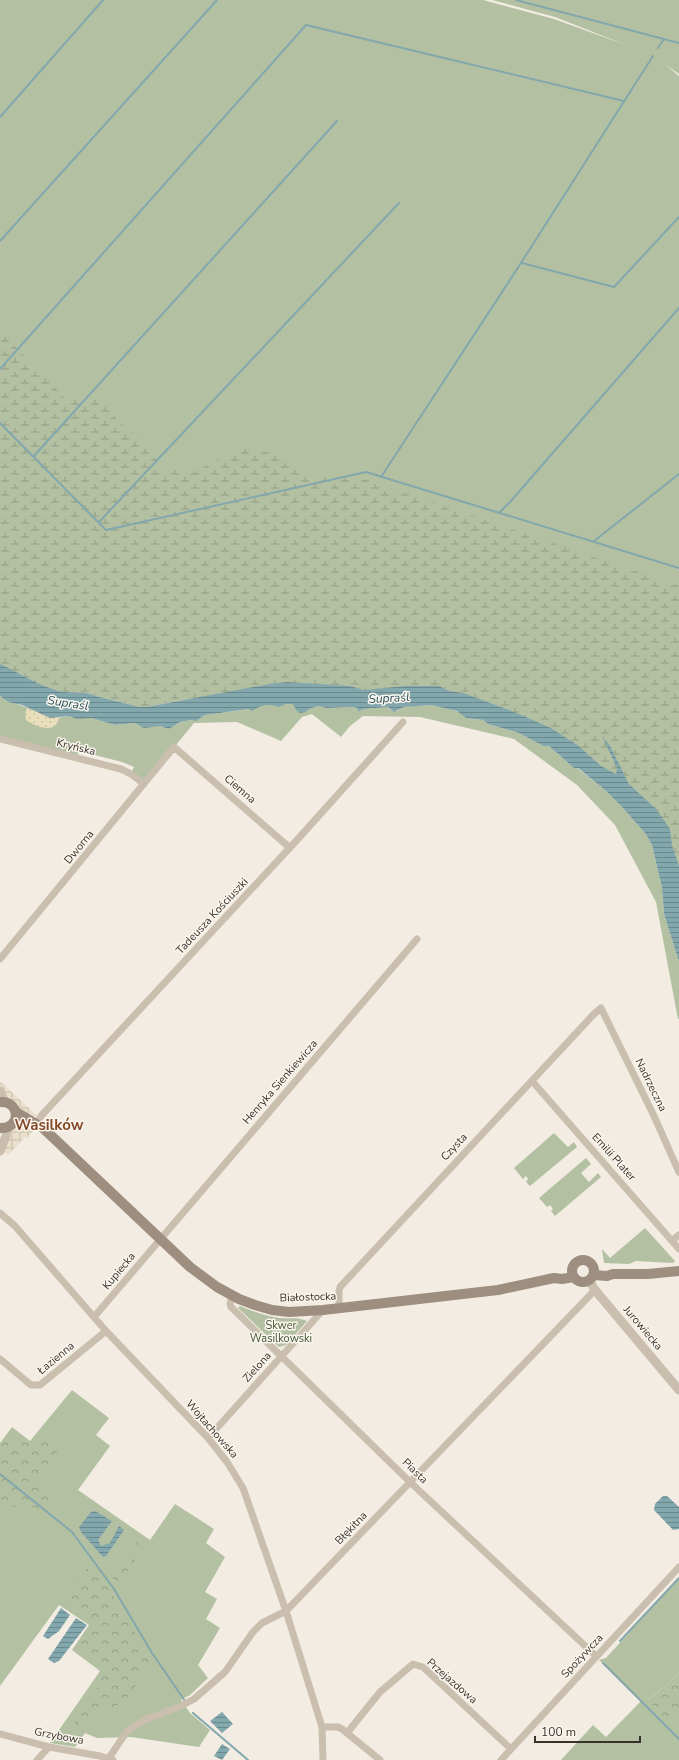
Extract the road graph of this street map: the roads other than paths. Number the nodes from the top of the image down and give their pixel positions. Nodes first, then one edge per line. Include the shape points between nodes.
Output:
1 (403, 722) dead end
2 (0, 739) edge
3 (174, 747) joint
4 (144, 784) junction
5 (290, 848) junction
6 (417, 939) dead end
7 (0, 959) edge
8 (601, 1008) joint
9 (532, 1080) junction
10 (0, 1091) edge
11 (2, 1102) edge
12 (35, 1123) junction
13 (7, 1124) edge
14 (1, 1148) edge
15 (679, 1172) edge
16 (0, 1213) edge
17 (679, 1235) edge
18 (160, 1238) junction
19 (672, 1241) junction
20 (679, 1249) edge
21 (679, 1271) edge
22 (574, 1273) junction
23 (592, 1274) junction
24 (595, 1290) junction
25 (232, 1296) junction
26 (338, 1308) junction
27 (322, 1310) junction
28 (94, 1317) junction
29 (106, 1331) junction
30 (282, 1356) junction
31 (0, 1359) edge
32 (679, 1390) edge
33 (208, 1438) junction
34 (410, 1483) junction
35 (679, 1567) edge
36 (286, 1611) junction
37 (596, 1656) junction
38 (322, 1727) junction
39 (347, 1733) junction
40 (0, 1734) edge
41 (49, 1747) junction
42 (512, 1749) junction
43 (111, 1759) edge
44 (37, 1760) edge
45 (323, 1760) edge
46 (380, 1760) edge
47 (502, 1760) edge

1 - 5 street, Tadeusza Kościuszki
2 - 4 street, Kryńska via 121,769
3 - 4 street, Dworna
3 - 5 street, Ciemna
4 - 7 street, Dworna
5 - 12 street, Tadeusza Kościuszki
6 - 18 street, Henryka Sienkiewicza
8 - 9 street, Czysta
8 - 15 street, Nadrzeczna
9 - 19 street, Emilii Plater
9 - 26 street, Czysta via 340,1287
10 - 11 street
11 - 13 main road via 11,1105
12 - 13 main road
12 - 18 main road, Białostocka via 62,1145
13 - 14 street
16 - 28 street, Wojtachowska via 15,1226
17 - 19 street
18 - 25 main road, Białostocka via 190,1267
18 - 28 street, Kupiecka
19 - 20 street, Emilii Plater
21 - 23 main road via 613,1274 608,1270
22 - 23 main road via 581,1282
22 - 23 main road via 575,1265 581,1260 589,1262
22 - 26 main road, Białostocka via 561,1272 554,1278 498,1290
23 - 24 street, Jurowiecka
24 - 32 street, Jurowiecka
24 - 34 street, Błękitna
25 - 27 main road, Białostocka via 272,1310
25 - 30 street, Piasta via 231,1307
26 - 27 main road, Białostocka
27 - 30 street, Zielona
28 - 29 street, Wojtachowska
29 - 31 street, Łazienna via 40,1385 31,1385
29 - 33 street, Wojtachowska
30 - 33 street, Zielona
30 - 34 street, Piasta
33 - 36 street, Wojtachowska via 243,1488
34 - 36 street, Błękitna
34 - 37 street, Piasta
35 - 37 street, Spożywcza
36 - 38 street, Wojtachowska
36 - 43 street, Błękitna via 262,1623 225,1672 194,1699 130,1729
37 - 42 street, Spożywcza
38 - 39 street via 338,1727
38 - 45 street, Wojtachowska
39 - 42 street, Przejazdowa via 380,1692 413,1664 423,1667
39 - 46 street
40 - 41 street, Grzybowa
41 - 43 street, Grzybowa
41 - 44 street
42 - 47 street, Spożywcza

